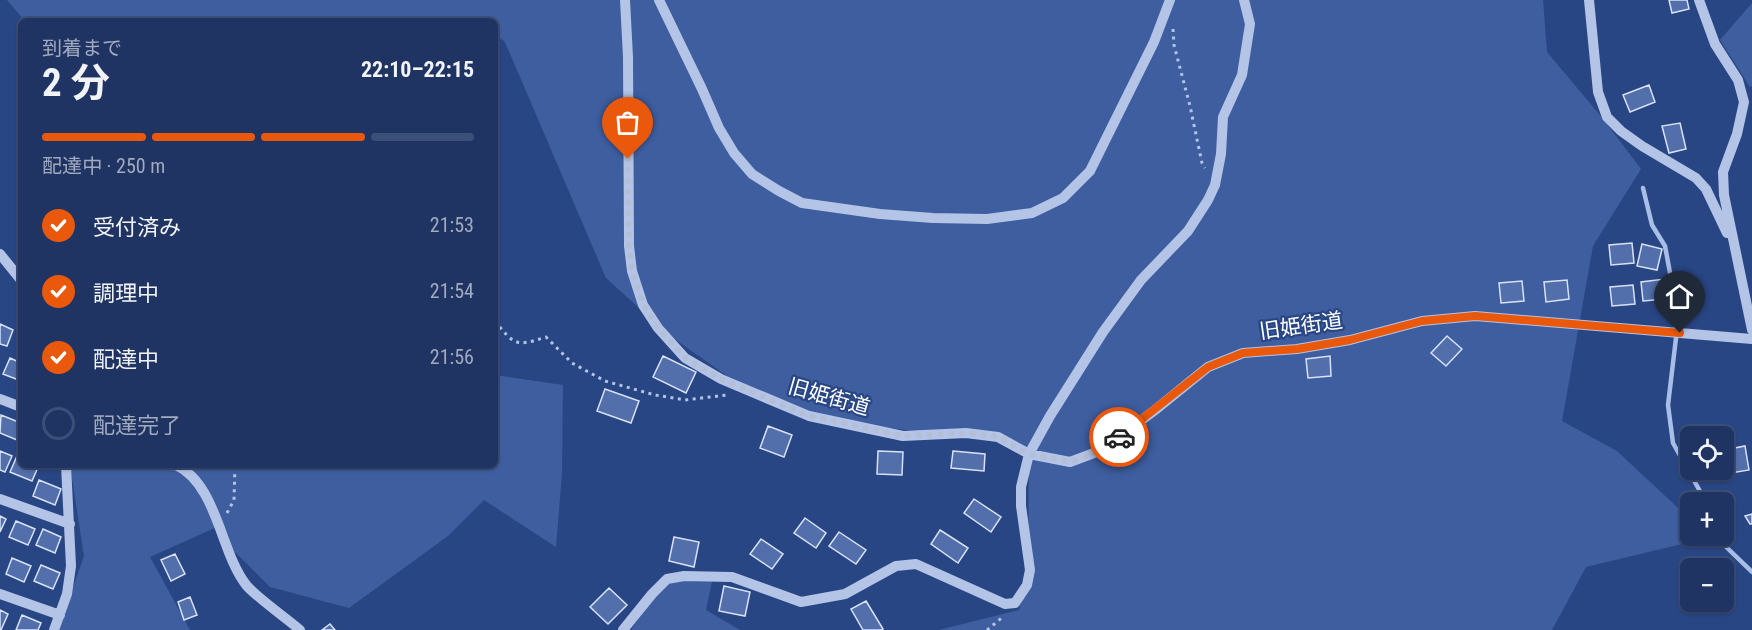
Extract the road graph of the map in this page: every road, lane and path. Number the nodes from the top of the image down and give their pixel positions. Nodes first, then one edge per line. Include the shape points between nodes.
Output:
1 (625, 0) edge
2 (658, 0) edge
3 (1170, 0) edge
4 (1244, 0) edge
5 (1589, 0) edge
6 (1699, 0) edge
7 (1173, 22) dead end
8 (1215, 185) junction
9 (1733, 247) junction
10 (0, 254) edge
11 (18, 276) edge
12 (498, 325) edge
13 (1752, 330) edge
14 (1752, 339) edge
15 (746, 390) junction
16 (0, 399) edge
17 (18, 406) edge
18 (1029, 454) junction
19 (66, 468) edge
20 (181, 468) edge
21 (235, 468) edge
22 (0, 499) edge
23 (70, 524) junction
24 (220, 528) junction
25 (0, 594) edge
26 (60, 615) junction
27 (54, 630) edge
28 (300, 630) edge
29 (623, 630) edge

1 - 15 street, 旧姫街道 via 632,271 643,304 685,358
2 - 3 street via 719,128 752,174 802,203 879,214 987,219 1032,213 1063,198 1090,171 1154,42
4 - 8 street via 1250,24 1242,75 1223,117
5 - 9 street via 1598,92 1607,117 1642,146 1696,178 1706,189
6 - 9 street via 1715,44 1738,80 1744,102 1723,172
7 - 8 path via 1174,45 1202,163
8 - 18 street via 1188,231 1141,280 1103,332
9 - 13 street
10 - 11 street
12 - 15 path via 509,340 525,344 546,337 572,363 615,384 685,400 722,397
14 - 18 street, 旧姫街道 via 1475,316 1422,321 1350,340 1243,353 1208,367 1102,450 1070,462
15 - 18 street, 旧姫街道 via 809,416 903,436 966,433 998,437
16 - 17 street
18 - 29 street via 1021,506 1030,570 1027,585 1015,603 1005,604 916,564 896,566 845,594 801,602 732,577 684,576 667,579
19 - 23 street
20 - 24 street via 201,488
21 - 24 path via 234,500
22 - 23 street
23 - 26 street via 68,594
24 - 28 street via 247,586
25 - 26 street
26 - 27 street

